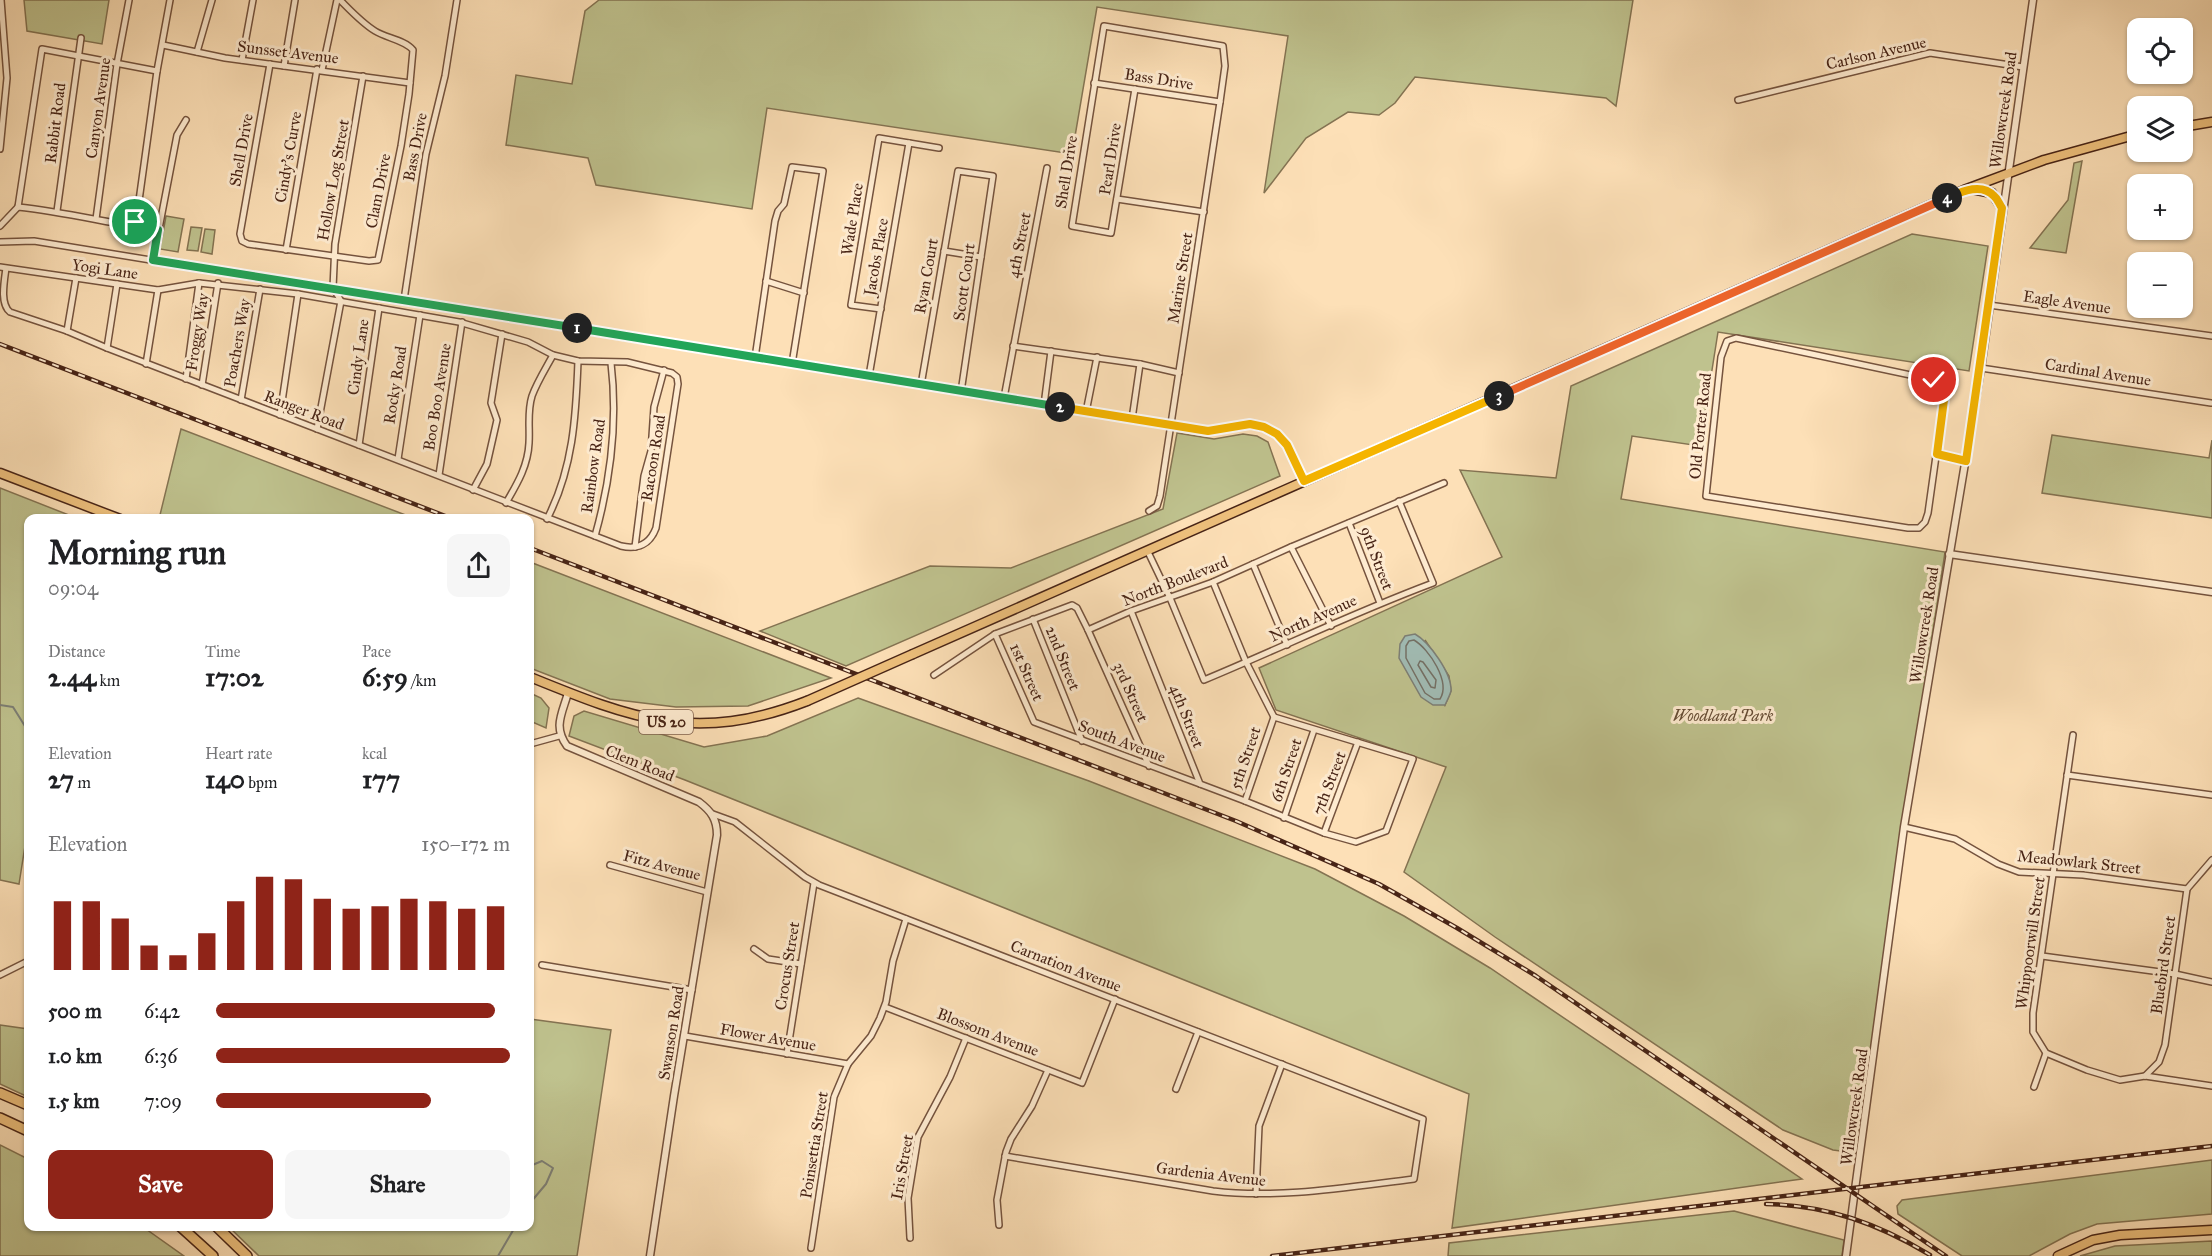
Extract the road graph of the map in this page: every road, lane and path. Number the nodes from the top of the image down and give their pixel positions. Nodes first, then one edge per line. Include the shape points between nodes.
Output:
1 (1, 0) edge
2 (129, 0) edge
3 (170, 0) edge
4 (212, 0) edge
5 (253, 0) edge
6 (296, 0) edge
7 (339, 0) edge
8 (457, 0) edge
9 (2033, 0) edge
10 (81, 38) dead end
11 (163, 45) junction
12 (197, 52) junction
13 (78, 57) junction
14 (242, 60) junction
15 (117, 64) junction
16 (270, 64) junction
17 (284, 66) junction
18 (2023, 67) junction
19 (320, 69) junction
20 (157, 71) junction
21 (363, 76) junction
22 (1095, 82) junction
23 (410, 83) junction
24 (1134, 89) junction
25 (1738, 100) dead end
26 (1220, 102) junction
27 (186, 120) dead end
28 (2212, 122) edge
29 (2193, 125) edge
30 (2127, 137) edge
31 (909, 143) junction
32 (939, 148) dead end
33 (0, 149) edge
34 (1047, 168) dead end
35 (958, 171) joint
36 (2007, 173) junction
37 (1968, 189) junction
38 (1117, 199) junction
39 (18, 207) junction
40 (2002, 208) junction
41 (57, 211) junction
42 (1204, 212) junction
43 (96, 219) junction
44 (133, 224) junction
45 (0, 226) edge
46 (158, 230) junction
47 (1112, 233) joint
48 (0, 242) edge
49 (286, 250) junction
50 (944, 251) junction
51 (334, 256) junction
52 (981, 257) junction
53 (153, 260) junction
54 (3, 267) edge
55 (76, 278) junction
56 (766, 281) junction
57 (200, 283) junction
58 (117, 284) junction
59 (218, 284) junction
60 (333, 288) junction
61 (158, 290) junction
62 (260, 290) junction
63 (804, 293) junction
64 (298, 294) junction
65 (404, 300) junction
66 (341, 302) junction
67 (1989, 305) junction
68 (379, 308) junction
69 (881, 309) junction
70 (420, 315) junction
71 (462, 322) junction
72 (67, 330) junction
73 (502, 334) junction
74 (2212, 336) edge
75 (1013, 346) junction
76 (107, 348) junction
77 (1051, 351) junction
78 (553, 354) junction
79 (1097, 357) junction
80 (755, 358) junction
81 (578, 361) junction
82 (611, 363) junction
83 (146, 364) junction
84 (792, 364) junction
85 (1140, 364) junction
86 (1981, 369) junction
87 (663, 370) junction
88 (1179, 374) junction
89 (869, 376) junction
90 (186, 379) junction
91 (202, 385) junction
92 (921, 385) junction
93 (961, 392) junction
94 (1004, 398) junction
95 (241, 400) junction
96 (2211, 403) edge
97 (1044, 405) junction
98 (1086, 412) junction
99 (280, 415) junction
100 (1132, 419) junction
101 (1170, 426) junction
102 (317, 429) junction
103 (359, 445) junction
104 (1937, 454) junction
105 (398, 459) junction
106 (1966, 461) junction
107 (0, 473) edge
108 (439, 476) junction
109 (1304, 481) junction
110 (1444, 483) dead end
111 (473, 489) junction
112 (1399, 501) junction
113 (506, 503) junction
114 (1149, 511) dead end
115 (107, 514) edge
116 (547, 519) junction
117 (1349, 523) junction
118 (594, 537) junction
119 (1291, 547) junction
120 (635, 548) junction
121 (1148, 552) junction
122 (1949, 554) junction
123 (1253, 564) junction
124 (1213, 582) junction
125 (2212, 592) edge
126 (1170, 598) junction
127 (1380, 603) junction
128 (1131, 612) junction
129 (1033, 619) junction
130 (1330, 626) junction
131 (1088, 630) junction
132 (995, 634) junction
133 (1287, 645) junction
134 (1246, 662) junction
135 (933, 675) dead end
136 (534, 680) edge
137 (568, 693) junction
138 (1274, 717) junction
139 (1034, 722) joint
140 (1314, 730) junction
141 (2073, 735) dead end
142 (560, 736) junction
143 (1082, 741) junction
144 (1358, 742) junction
145 (534, 743) edge
146 (1149, 766) junction
147 (2067, 775) junction
148 (1200, 784) junction
149 (2212, 795) edge
150 (1245, 801) junction
151 (713, 814) junction
152 (1284, 818) junction
153 (1904, 827) junction
154 (1324, 833) junction
155 (2212, 860) edge
156 (610, 865) dead end
157 (2053, 872) junction
158 (814, 883) junction
159 (2187, 889) junction
160 (707, 892) junction
161 (906, 919) junction
162 (754, 949) dead end
163 (2042, 956) junction
164 (24, 963) edge
165 (801, 964) junction
166 (542, 965) dead end
167 (2175, 974) junction
168 (0, 975) edge
169 (2212, 982) edge
170 (692, 990) junction
171 (1115, 999) junction
172 (885, 1007) junction
173 (1198, 1032) junction
174 (685, 1036) junction
175 (966, 1038) junction
176 (2046, 1053) junction
177 (787, 1054) junction
178 (848, 1064) junction
179 (1282, 1064) junction
180 (1048, 1070) junction
181 (2145, 1076) junction
182 (2212, 1086) edge
183 (2034, 1087) dead end
184 (1176, 1089) dead end
185 (0, 1092) edge
186 (24, 1103) edge
187 (0, 1118) edge
188 (24, 1129) edge
189 (1005, 1156) junction
190 (1414, 1179) joint
191 (1256, 1194) junction
192 (999, 1225) dead end
193 (2212, 1230) edge
194 (185, 1231) edge
195 (221, 1231) edge
196 (910, 1238) dead end
197 (811, 1248) dead end
198 (213, 1256) edge
199 (247, 1256) edge
200 (650, 1256) edge
201 (1846, 1256) edge
202 (2058, 1256) edge

1 - 33 street via 7,78
2 - 15 street, Canyon Avenue
3 - 11 street
4 - 12 street
5 - 14 street
6 - 17 street
7 - 19 street, Cindy's Curve
7 - 23 street via 372,29 413,50
8 - 65 street, Bass Drive via 445,76 426,154
9 - 18 street, Willowcreek Road
10 - 13 street, Rabbit Road
11 - 12 street, Sunsset Avenue
11 - 20 street
12 - 14 street, Sunsset Avenue
13 - 15 street
13 - 39 street via 42,50
13 - 41 street, Rabbit Road
14 - 16 street, Sunsset Avenue
15 - 20 street
15 - 43 street, Canyon Avenue
16 - 17 street, Sunsset Avenue
16 - 49 street, Shell Drive via 240,234 248,244
17 - 19 street, Sunsset Avenue
18 - 25 street, Carlson Avenue via 1930,52
18 - 36 street, Willowcreek Road
19 - 21 street, Sunsset Avenue
19 - 49 street, Cindy's Curve
20 - 44 street
21 - 23 street, Sunsset Avenue
21 - 51 street, Hollow Log Street
22 - 24 street, Bass Drive
22 - 26 street, Marine Street via 1104,26 1222,45 1225,66
22 - 47 street, Shell Drive via 1072,226
23 - 51 street, Clam Drive via 380,257 373,261
24 - 26 street, Bass Drive
24 - 38 street, Pearl Drive
26 - 42 street, Marine Street
27 - 46 street via 177,135
28 - 29 main road
30 - 36 main road, US 20
31 - 32 street
31 - 69 street, Jacobs Place
31 - 69 street, Wade Place via 879,138 851,304
34 - 75 street, 4th Street
35 - 50 street, Ryan Court
35 - 52 street, Scott Court via 993,177
36 - 37 main road, US 20
36 - 40 street, Willowcreek Road
37 - 40 main road via 1992,193
37 - 109 main road, US 20
38 - 42 street
38 - 47 street, Pearl Drive
39 - 41 street
39 - 45 street
40 - 67 street, Willowcreek Road
41 - 43 street
42 - 88 street, Marine Street
43 - 44 street
44 - 46 street
46 - 53 street
48 - 53 street via 34,241
49 - 51 street
50 - 52 street
50 - 92 street, Ryan Court
51 - 60 street, Hollow Log Street
52 - 93 street, Scott Court
53 - 60 street
54 - 55 street, Yogi Lane
54 - 72 street, Ranger Road via 4,309
55 - 58 street, Yogi Lane
55 - 72 street
56 - 63 street
56 - 63 street via 775,221 784,204 792,167 823,171
56 - 80 street
57 - 59 street, Yogi Lane
57 - 61 street, Yogi Lane
57 - 90 street
58 - 61 street, Yogi Lane
58 - 76 street
59 - 62 street, Yogi Lane
59 - 91 street, Froggy Way
60 - 65 street
60 - 66 street
61 - 83 street
62 - 64 street, Yogi Lane
62 - 95 street, Poachers Way
63 - 84 street
64 - 66 street, Yogi Lane
64 - 99 street
65 - 80 street
66 - 68 street, Yogi Lane
66 - 102 street
67 - 74 street, Eagle Avenue
67 - 86 street, Willowcreek Road
68 - 70 street, Yogi Lane
68 - 103 street, Cindy Lane
69 - 89 street, Jacobs Place
70 - 71 street, Yogi Lane
70 - 105 street, Rocky Road
71 - 73 street, Yogi Lane
71 - 108 street, Boo Boo Avenue
72 - 76 street, Ranger Road
73 - 78 street, Yogi Lane
73 - 111 street via 491,403 497,420 487,464
75 - 77 street
75 - 94 street, 4th Street
76 - 83 street, Ranger Road
77 - 79 street
77 - 97 street
78 - 81 street, Yogi Lane
78 - 113 street via 532,396 523,475
79 - 85 street
79 - 98 street
80 - 84 street
81 - 82 street, Yogi Lane
81 - 116 street via 573,442 561,487
82 - 87 street, Yogi Lane via 627,362
82 - 118 street, Rainbow Road via 613,443 604,505
83 - 90 street, Ranger Road
84 - 89 street
85 - 88 street
85 - 100 street
86 - 96 street, Cardinal Avenue
86 - 106 street, Willowcreek Road
87 - 120 street
87 - 120 street, Racoon Road via 677,376 678,384 656,528 650,540
88 - 101 street, Marine Street
89 - 92 street
90 - 91 street, Ranger Road
91 - 95 street, Ranger Road
92 - 93 street
93 - 94 street
94 - 97 street
95 - 99 street, Ranger Road
97 - 98 street
98 - 100 street
99 - 102 street, Ranger Road
100 - 101 street
101 - 109 street via 1208,431 1250,424 1264,427 1287,445
101 - 114 street, Marine Street via 1159,502
102 - 103 street, Ranger Road
103 - 105 street, Ranger Road
104 - 104 street, Old Porter Road via 1928,513 1919,528 1706,496 1721,357 1727,341 1736,338 1934,380 1945,392
104 - 106 street
105 - 108 street, Ranger Road
106 - 122 street, Willowcreek Road
107 - 115 main road
108 - 111 street, Ranger Road
109 - 121 main road, US 20
110 - 112 street, North Boulevard
111 - 113 street, Ranger Road
112 - 117 street, North Boulevard
112 - 127 street, North Avenue via 1433,583
113 - 116 street, Ranger Road
116 - 118 street, Ranger Road
117 - 119 street, North Boulevard
117 - 127 street, 9th Street
118 - 120 street, Ranger Road
119 - 123 street, North Boulevard
119 - 130 street
121 - 126 street
121 - 137 main road, US 20, bridge via 772,714 692,724 659,721
122 - 125 street
122 - 153 street, Willowcreek Road
123 - 124 street, North Boulevard
123 - 133 street
124 - 126 street, North Boulevard
124 - 134 street, 6th Street
126 - 128 street, North Boulevard
126 - 134 street, North Avenue via 1204,680
127 - 130 street, North Avenue
128 - 131 street, North Boulevard
128 - 148 street, 4th Street
129 - 131 street via 1072,605
129 - 132 street
129 - 143 street, 2nd Street
130 - 133 street, North Avenue
131 - 146 street, 3rd Street
132 - 135 street
132 - 139 street, 1st Street
133 - 134 street, North Avenue
134 - 138 street, 6th Street
136 - 137 main road, US 20
137 - 142 street via 558,727
138 - 140 street
138 - 150 street, 5th Street
139 - 143 street, South Avenue
140 - 144 street
140 - 152 street, 6th Street
141 - 147 street, Whippoorwill Street
142 - 145 street
142 - 151 street, Clem Road via 577,752 693,799
143 - 146 street, South Avenue
144 - 154 street, 7th Street
144 - 154 street via 1413,759 1386,831 1356,842
146 - 148 street, South Avenue
147 - 149 street
147 - 157 street, Whippoorwill Street
148 - 150 street
150 - 152 street, 5th Street
151 - 158 street, Carnation Avenue via 735,822
151 - 160 street, Swanson Road via 717,835
152 - 154 street
153 - 157 street, Meadowlark Street via 1955,839 2009,869
153 - 201 street, Willowcreek Road
155 - 159 street
156 - 160 street, Fitz Avenue
157 - 159 street, Meadowlark Street
157 - 163 street, Whippoorwill Street
158 - 161 street, Carnation Avenue
158 - 165 street, Crocus Street
159 - 167 street, Bluebird Street
160 - 170 street, Swanson Road
161 - 171 street, Carnation Avenue
161 - 172 street, Poinsettia Street via 893,960
162 - 165 street via 768,959
163 - 167 street
163 - 176 street, Whippoorwill Street via 2033,1024 2036,1039
164 - 168 street
165 - 177 street, Crocus Street
166 - 170 street
167 - 169 street
167 - 181 street, Bluebird Street via 2165,1045 2159,1062
170 - 174 street, Swanson Road
171 - 173 street, Carnation Avenue
171 - 180 street, Blossom Avenue via 1082,1083
172 - 175 street, Blossom Avenue
172 - 178 street, Poinsettia Street via 871,1036
173 - 179 street, Carnation Avenue
173 - 184 street
174 - 177 street, Flower Avenue
174 - 200 street, Swanson Road
175 - 180 street, Blossom Avenue
175 - 196 street, Iris Street via 918,1137 908,1198
176 - 181 street via 2120,1080
176 - 183 street
177 - 178 street, Flower Avenue
178 - 197 street, Poinsettia Street via 833,1102
179 - 190 street, Carnation Avenue via 1423,1119
179 - 191 street via 1259,1126
180 - 189 street
181 - 182 street
185 - 186 highway
187 - 188 highway
189 - 191 street, Gardenia Avenue via 1213,1191
189 - 192 street via 997,1200
190 - 191 street, Gardenia Avenue
193 - 202 main road via 2120,1235 2093,1240
194 - 198 highway
195 - 199 highway

